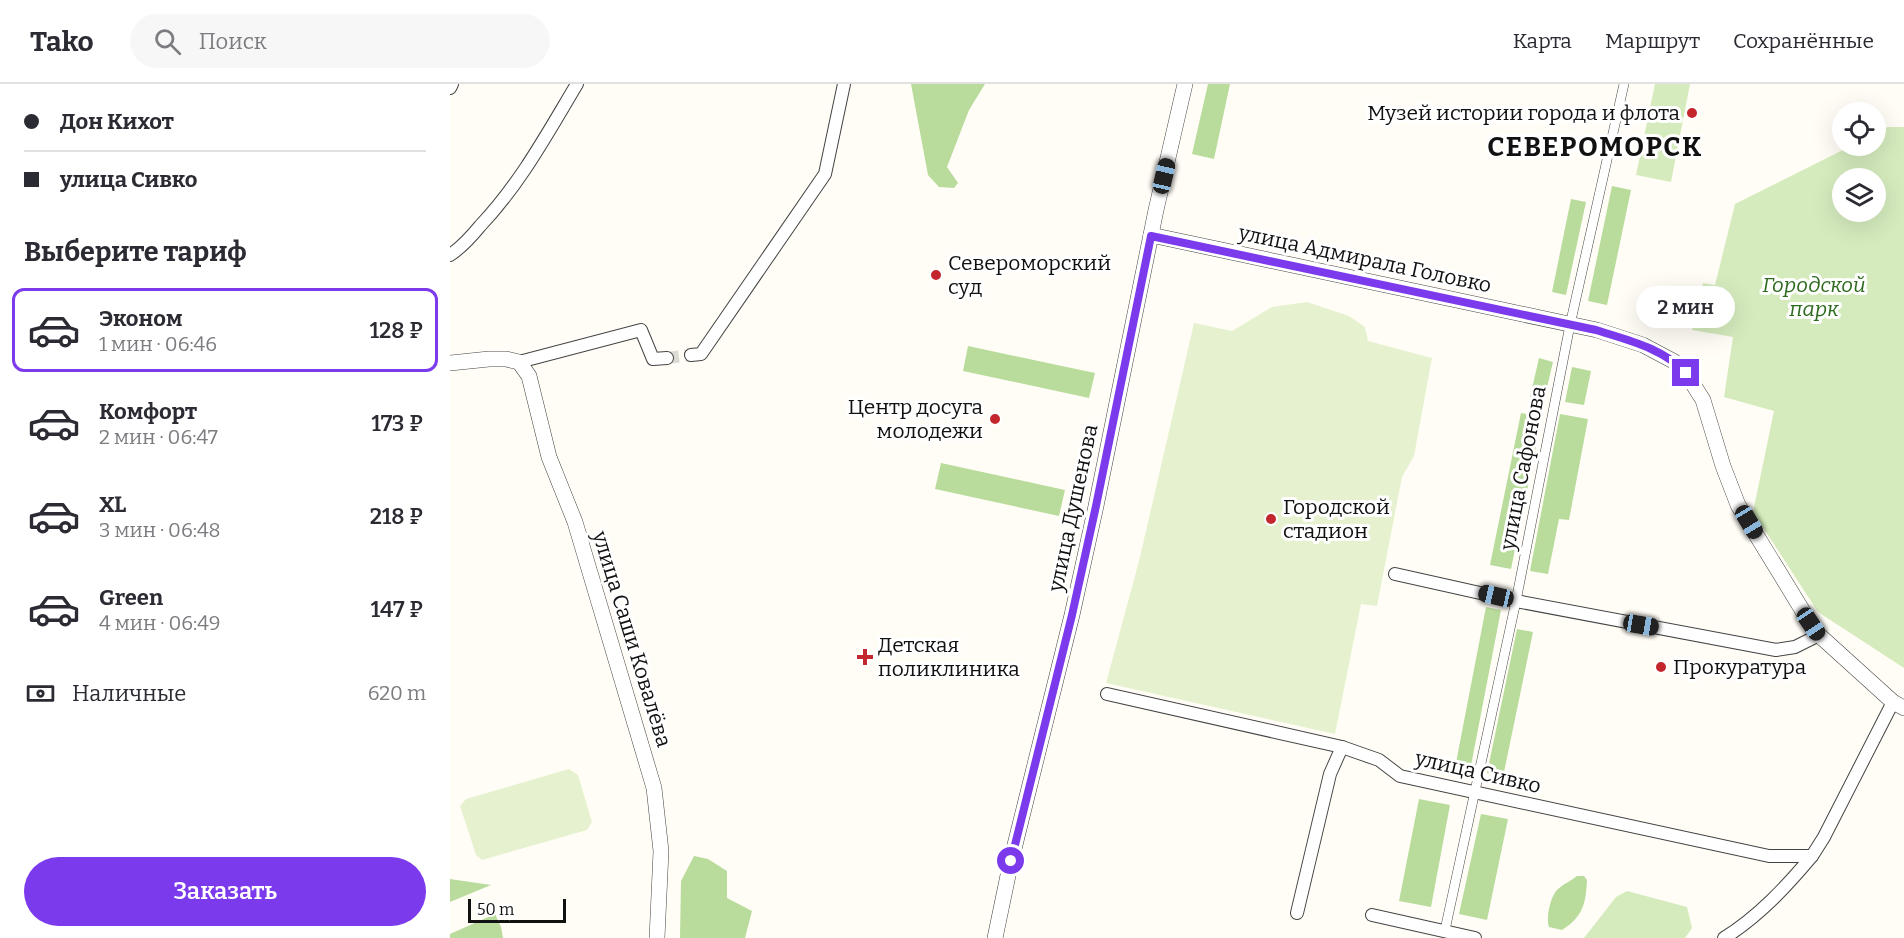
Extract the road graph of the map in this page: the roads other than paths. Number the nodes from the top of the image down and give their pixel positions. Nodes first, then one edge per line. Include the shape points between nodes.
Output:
1 (577, 84) edge
2 (844, 84) edge
3 (1185, 84) edge
4 (1624, 84) edge
5 (1151, 236) junction
6 (450, 255) edge
7 (1570, 325) junction
8 (691, 355) tunnel mouth
9 (667, 358) tunnel mouth
10 (519, 362) junction
11 (450, 363) edge
12 (1395, 574) dead end
13 (1516, 601) junction
14 (1819, 635) junction
15 (1107, 694) dead end
16 (1899, 705) edge
17 (1342, 747) junction
18 (1474, 792) junction
19 (1812, 856) junction
20 (1297, 913) dead end
21 (1372, 915) dead end
22 (1445, 930) junction
23 (657, 938) edge
24 (995, 938) edge
25 (1475, 938) edge
26 (1724, 938) edge

1 - 6 street via 524,174 491,215
2 - 8 street via 825,174 701,354
3 - 5 street, улица Душенова
4 - 7 street, улица Сафонова
5 - 7 street, улица Адмирала Головко
5 - 24 street, улица Душенова via 1094,517
7 - 13 street, улица Сафонова
7 - 14 street via 1643,345 1675,362 1686,373 1703,400 1738,505
9 - 10 street via 653,359 641,330
10 - 11 street via 489,359
10 - 23 street, улица Саши Ковалёва via 530,376 549,457 574,522 654,788 661,851
12 - 13 street
13 - 14 street via 1776,650 1795,648
13 - 18 street, улица Сафонова
14 - 16 street
15 - 17 street, улица Сивко
16 - 19 street
17 - 18 street, улица Сивко via 1379,760 1400,776
17 - 20 street via 1330,774
18 - 19 street, улица Сивко via 1769,856
18 - 22 street, улица Сафонова
19 - 26 street via 1769,903
21 - 22 street
22 - 25 street

